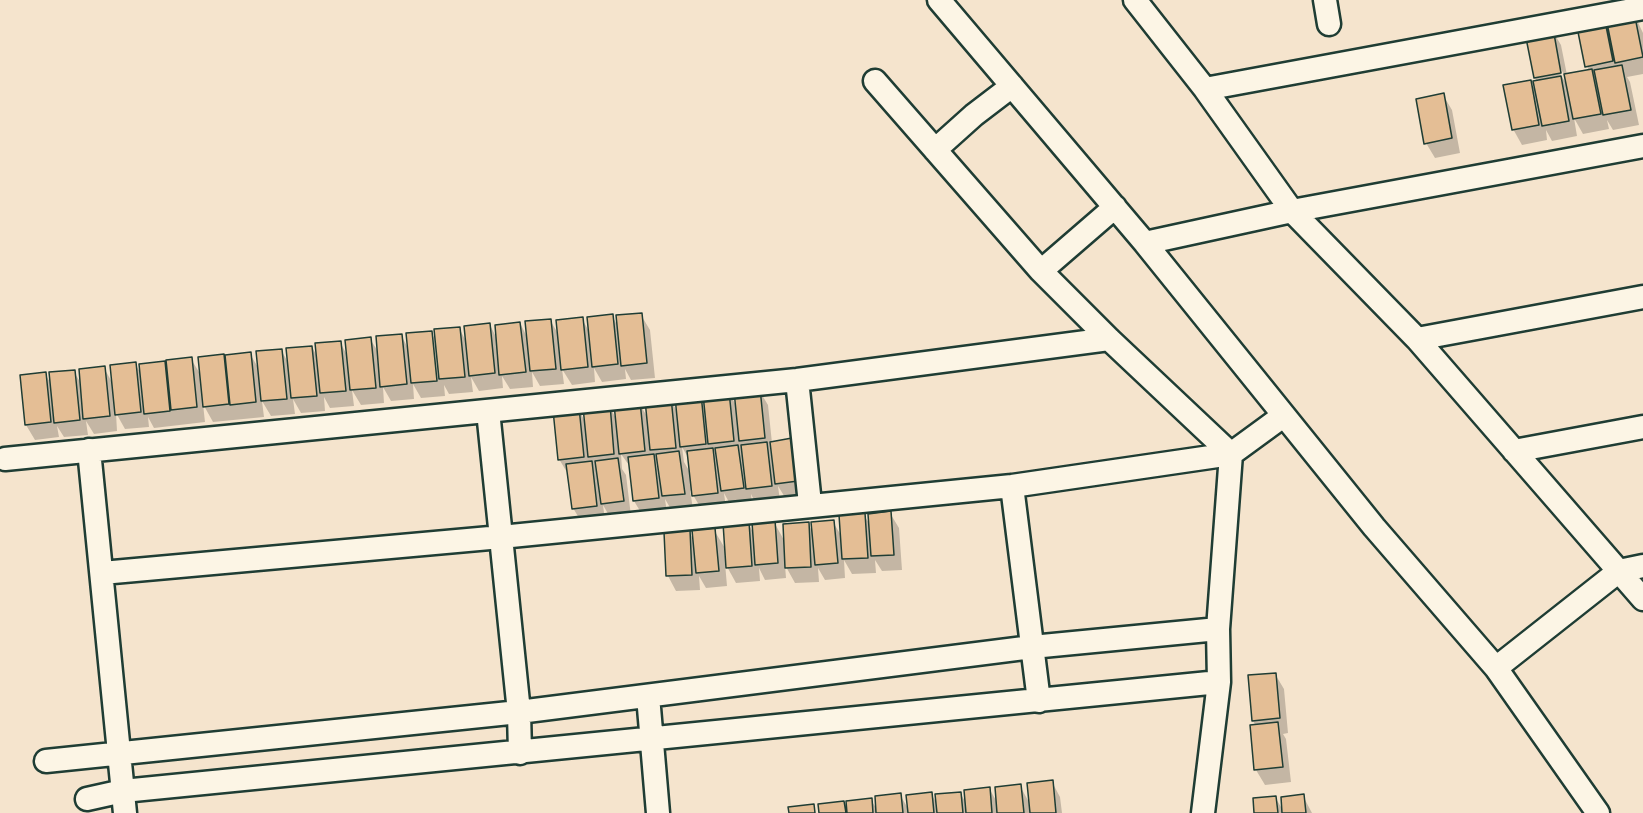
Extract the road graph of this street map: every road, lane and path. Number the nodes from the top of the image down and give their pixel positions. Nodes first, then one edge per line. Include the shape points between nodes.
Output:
1 (939, 0) edge
2 (1135, 0) edge
3 (1325, 0) edge
4 (1643, 8) edge
5 (1329, 24) dead end
6 (876, 81) dead end
7 (1205, 89) junction
8 (1003, 92) junction
9 (1643, 146) edge
10 (935, 150) junction
11 (1292, 211) junction
12 (1107, 215) junction
13 (1145, 243) junction
14 (1041, 271) junction
15 (1643, 297) edge
16 (1109, 339) junction
17 (1417, 339) junction
18 (797, 380) junction
19 (488, 411) junction
20 (1276, 421) junction
21 (1643, 427) edge
22 (89, 450) junction
23 (1514, 451) junction
24 (1232, 454) junction
25 (5, 459) dead end
26 (1012, 486) junction
27 (810, 504) junction
28 (501, 537) junction
29 (1643, 566) edge
30 (1619, 571) junction
31 (102, 573) junction
32 (1643, 599) edge
33 (1218, 629) junction
34 (1032, 647) junction
35 (1496, 668) junction
36 (1219, 682) junction
37 (648, 696) junction
38 (1039, 701) junction
39 (519, 712) junction
40 (652, 740) junction
41 (120, 753) junction
42 (520, 753) junction
43 (46, 760) dead end
44 (87, 799) dead end
45 (124, 802) edge
46 (658, 813) edge
47 (1203, 813) edge
48 (1598, 813) edge

1 - 8 street
2 - 7 street
3 - 5 street
4 - 7 street
6 - 10 street
7 - 11 street
8 - 10 street
8 - 12 street
9 - 11 street
10 - 14 street
11 - 13 street
11 - 17 street
12 - 13 street
12 - 14 street
13 - 20 street
14 - 16 street
15 - 17 street
16 - 18 street
16 - 24 street
17 - 23 street
18 - 19 street
18 - 27 street
19 - 22 street
19 - 28 street
20 - 24 street
20 - 35 street
21 - 23 street
22 - 25 street
22 - 31 street
23 - 30 street
24 - 26 street
24 - 33 street
26 - 27 street
26 - 34 street
27 - 28 street
28 - 31 street
28 - 39 street
29 - 30 street
30 - 32 street
30 - 35 street
31 - 41 street
33 - 34 street
33 - 36 street
34 - 37 street
34 - 38 street
35 - 48 street
36 - 38 street
36 - 47 street
37 - 39 street
37 - 40 street
38 - 40 street
39 - 41 street
39 - 42 street
40 - 42 street
40 - 46 street
41 - 43 street
41 - 45 street
42 - 45 street
44 - 45 street

